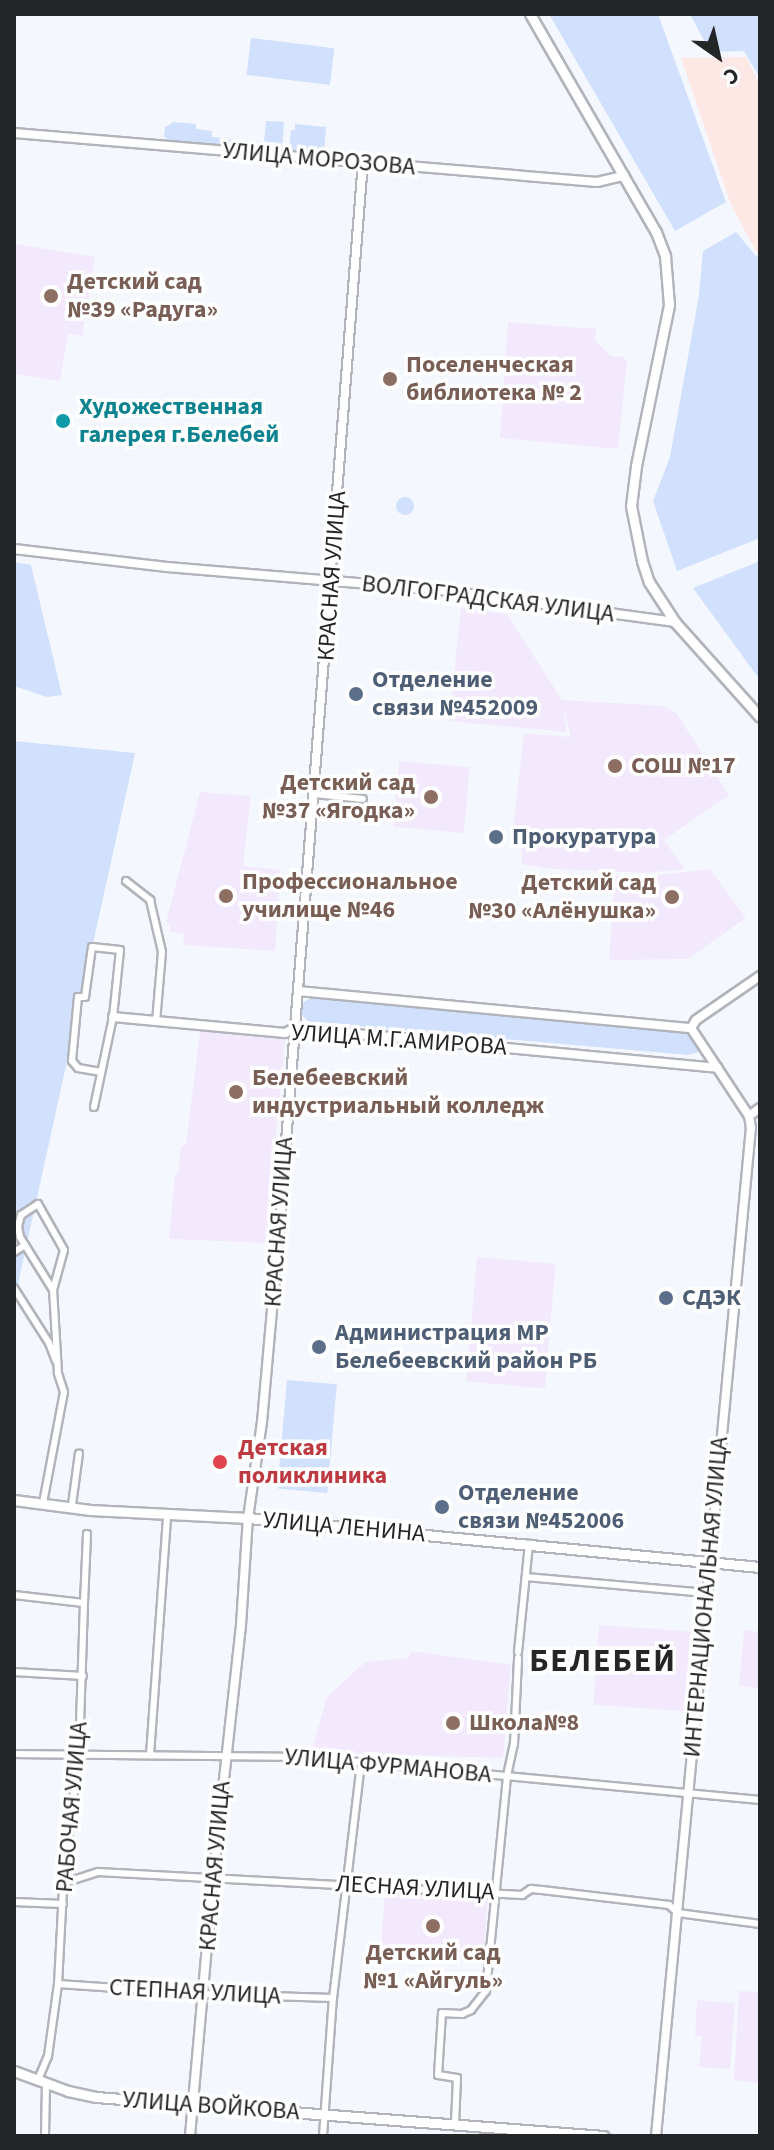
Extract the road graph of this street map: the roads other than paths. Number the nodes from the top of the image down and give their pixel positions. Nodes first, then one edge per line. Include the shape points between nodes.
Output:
1 (530, 14) edge
2 (14, 133) edge
3 (363, 162) junction
4 (624, 176) junction
5 (14, 549) edge
6 (331, 579) junction
7 (675, 622) junction
8 (760, 717) edge
9 (315, 794) junction
10 (363, 799) dead end
11 (126, 881) dead end
12 (760, 976) edge
13 (298, 991) junction
14 (113, 1017) junction
15 (156, 1022) junction
16 (691, 1028) junction
17 (293, 1029) junction
18 (718, 1068) junction
19 (100, 1072) junction
20 (94, 1107) dead end
21 (760, 1108) edge
22 (749, 1116) junction
23 (25, 1245) junction
24 (14, 1252) edge
25 (14, 1288) edge
26 (53, 1290) junction
27 (57, 1365) junction
28 (79, 1453) dead end
29 (14, 1500) edge
30 (43, 1503) junction
31 (72, 1505) junction
32 (167, 1515) junction
33 (248, 1518) junction
34 (87, 1534) dead end
35 (529, 1544) junction
36 (709, 1562) junction
37 (760, 1567) edge
38 (526, 1577) junction
39 (706, 1593) junction
40 (14, 1595) edge
41 (84, 1603) junction
42 (14, 1672) edge
43 (83, 1676) junction
44 (79, 1753) junction
45 (14, 1754) edge
46 (150, 1755) junction
47 (225, 1756) junction
48 (361, 1763) junction
49 (507, 1776) junction
50 (687, 1796) junction
51 (760, 1800) edge
52 (213, 1879) junction
53 (64, 1883) junction
54 (349, 1884) junction
55 (498, 1892) junction
56 (14, 1902) edge
57 (63, 1904) junction
58 (678, 1913) junction
59 (760, 1924) edge
60 (58, 1984) junction
61 (205, 1994) junction
62 (333, 1998) junction
63 (14, 2071) edge
64 (42, 2081) junction
65 (193, 2105) junction
66 (325, 2114) junction
67 (455, 2124) junction
68 (468, 2131) edge
69 (45, 2136) edge
70 (190, 2136) edge
71 (323, 2136) edge
72 (604, 2136) edge
73 (656, 2136) edge

1 - 4 main road
2 - 3 street, УЛИЦА МОРОЗОВА
3 - 4 street, УЛИЦА МОРОЗОВА via 597,182
3 - 6 street, КРАСНАЯ УЛИЦА
4 - 7 main road via 656,232 669,279 669,305 631,506 649,582
5 - 6 street, ВОЛГОГРАДСКАЯ УЛИЦА
6 - 7 street, ВОЛГОГРАДСКАЯ УЛИЦА
6 - 9 street, КРАСНАЯ УЛИЦА
7 - 8 main road
9 - 10 street
9 - 13 street, КРАСНАЯ УЛИЦА
11 - 15 street via 150,900 162,952
12 - 16 street
13 - 16 street, УЛИЦА М.Г.АМИРОВА
13 - 17 street, КРАСНАЯ УЛИЦА
14 - 15 street, УЛИЦА М.Г.АМИРОВА
14 - 19 street
14 - 19 street via 120,950 92,947 85,997 78,997 72,1061 78,1068
15 - 17 street, УЛИЦА М.Г.АМИРОВА via 285,1033
16 - 18 street
17 - 18 street, УЛИЦА М.Г.АМИРОВА
17 - 33 street, КРАСНАЯ УЛИЦА via 267,1371
18 - 22 street
19 - 20 street
21 - 22 street
22 - 36 street, ИНТЕРНАЦИОНАЛЬНАЯ УЛИЦА
23 - 24 street
23 - 26 street
23 - 26 street via 18,1226 21,1215 38,1204 64,1250
25 - 27 street
26 - 27 street
27 - 30 street via 64,1392
28 - 31 street
29 - 30 main road, УЛИЦА ЛЕНИНА
30 - 31 main road, УЛИЦА ЛЕНИНА
31 - 32 main road, УЛИЦА ЛЕНИНА
32 - 33 main road, УЛИЦА ЛЕНИНА
32 - 46 street
33 - 35 main road, УЛИЦА ЛЕНИНА
33 - 47 street, КРАСНАЯ УЛИЦА
34 - 41 street, РАБОЧАЯ УЛИЦА
35 - 36 main road, УЛИЦА ЛЕНИНА
35 - 38 street
36 - 37 main road, УЛИЦА ЛЕНИНА
36 - 39 street, ИНТЕРНАЦИОНАЛЬНАЯ УЛИЦА
38 - 39 street
38 - 49 street
39 - 50 street, ИНТЕРНАЦИОНАЛЬНАЯ УЛИЦА
40 - 41 street
41 - 43 street, РАБОЧАЯ УЛИЦА
42 - 43 street
43 - 44 street, РАБОЧАЯ УЛИЦА
44 - 45 street, УЛИЦА ФУРМАНОВА
44 - 46 street, УЛИЦА ФУРМАНОВА
44 - 53 street, РАБОЧАЯ УЛИЦА
46 - 47 street, УЛИЦА ФУРМАНОВА
47 - 48 street, УЛИЦА ФУРМАНОВА
47 - 52 street, КРАСНАЯ УЛИЦА
48 - 49 street, УЛИЦА ФУРМАНОВА
48 - 54 street
49 - 50 street, УЛИЦА ФУРМАНОВА
49 - 55 street
50 - 51 street, УЛИЦА ФУРМАНОВА
50 - 58 street, ИНТЕРНАЦИОНАЛЬНАЯ УЛИЦА
52 - 53 street, ЛЕСНАЯ УЛИЦА via 98,1872
52 - 54 street, ЛЕСНАЯ УЛИЦА
52 - 61 street, КРАСНАЯ УЛИЦА
53 - 57 street, РАБОЧАЯ УЛИЦА
54 - 55 street, ЛЕСНАЯ УЛИЦА
54 - 62 street
55 - 58 street, ЛЕСНАЯ УЛИЦА via 522,1895 531,1889 647,1902 669,1905
55 - 67 street via 486,1991 471,2010 442,2013 438,2075 457,2078
56 - 57 street
57 - 60 street, РАБОЧАЯ УЛИЦА
58 - 59 street, ЛЕСНАЯ УЛИЦА
58 - 73 street, ИНТЕРНАЦИОНАЛЬНАЯ УЛИЦА
60 - 61 street, СТЕПНАЯ УЛИЦА
60 - 64 street, РАБОЧАЯ УЛИЦА
61 - 62 street, СТЕПНАЯ УЛИЦА
61 - 65 street, КРАСНАЯ УЛИЦА
62 - 66 street
63 - 64 main road, УЛИЦА ВОЙКОВА
64 - 65 main road, УЛИЦА ВОЙКОВА via 96,2097
64 - 69 street, РАБОЧАЯ УЛИЦА
65 - 66 main road, УЛИЦА ВОЙКОВА
65 - 70 street, КРАСНАЯ УЛИЦА
66 - 67 main road, УЛИЦА ВОЙКОВА
66 - 71 street
67 - 68 main road, УЛИЦА ВОЙКОВА
68 - 72 main road, УЛИЦА ВОЙКОВА

